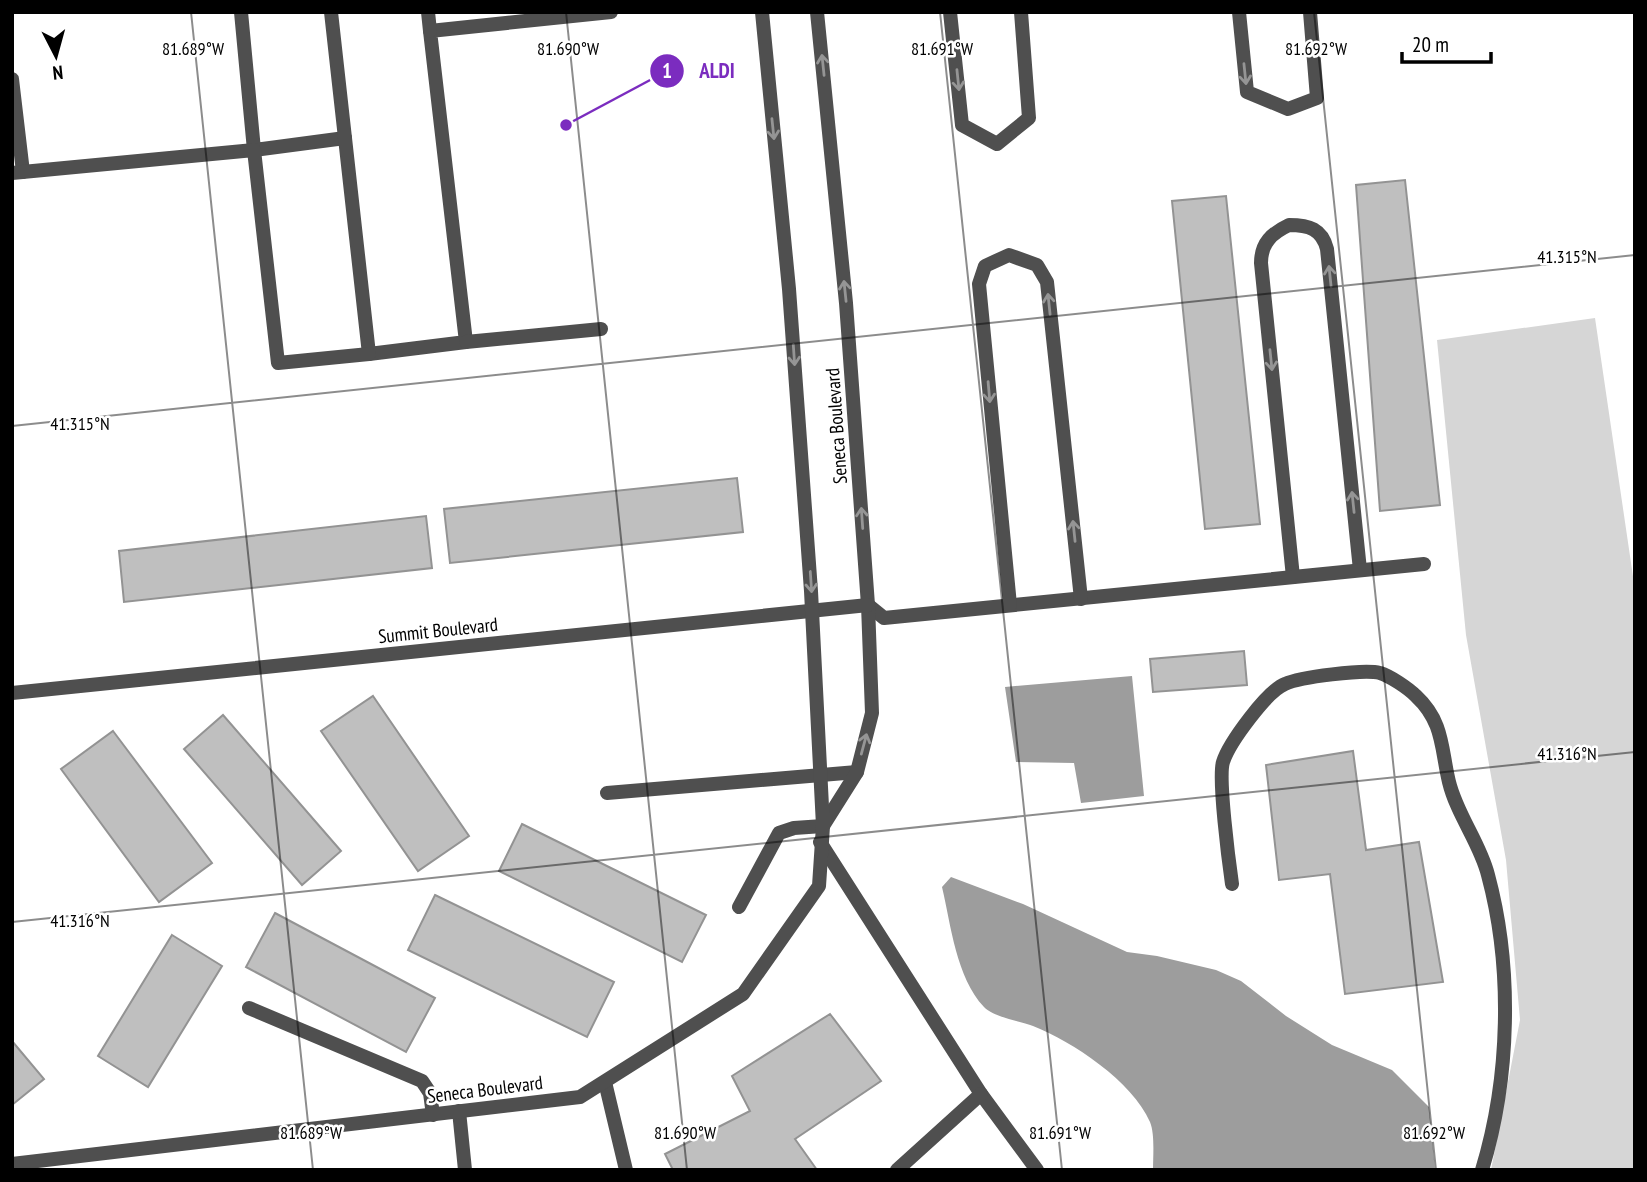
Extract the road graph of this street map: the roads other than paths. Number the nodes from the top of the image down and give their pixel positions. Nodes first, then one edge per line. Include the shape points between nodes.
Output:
1 (241, 12) edge
2 (331, 12) edge
3 (428, 12) edge
4 (611, 12) edge
5 (762, 12) edge
6 (817, 12) edge
7 (950, 12) edge
8 (1021, 12) edge
9 (1239, 12) edge
10 (1310, 12) edge
11 (430, 31) junction
12 (12, 79) edge
13 (345, 138) junction
14 (254, 150) junction
15 (17, 173) edge
16 (601, 329) dead end
17 (466, 342) junction
18 (369, 354) junction
19 (1424, 564) dead end
20 (1360, 570) junction
21 (1293, 577) junction
22 (1081, 598) junction
23 (868, 604) junction
24 (1010, 605) junction
25 (812, 610) junction
26 (12, 693) edge
27 (857, 772) junction
28 (820, 775) junction
29 (607, 793) dead end
30 (822, 826) junction
31 (820, 842) junction
32 (1232, 884) dead end
33 (738, 907) dead end
34 (249, 1008) dead end
35 (605, 1082) junction
36 (981, 1094) junction
37 (459, 1111) junction
38 (433, 1115) junction
39 (12, 1164) edge
40 (464, 1170) edge
41 (626, 1170) edge
42 (897, 1170) edge
43 (1037, 1170) edge
44 (1482, 1170) edge

1 - 14 street
2 - 13 street
3 - 11 street
4 - 11 street
5 -> 25 street, Seneca Boulevard via 789,289
23 -> 6 street, Seneca Boulevard via 846,303
7 -> 8 street via 962,125 997,144 1029,118
9 -> 10 street via 1247,92 1288,109 1317,98
11 - 17 street
12 - 15 street
13 - 14 street
13 - 18 street
14 - 15 street
14 - 18 street via 278,363
16 - 17 street
17 - 18 street
19 - 20 street
20 - 21 street
20 -> 21 street via 1327,249 1324,237 1315,229 1289,225 1268,240 1261,263
21 - 22 street
22 - 24 street
22 -> 24 street via 1047,282 1037,265 1009,256 985,267 979,284
23 - 24 street via 884,618
23 - 25 street, Summit Boulevard
27 -> 23 street, Seneca Boulevard via 872,713
25 - 26 street, Summit Boulevard
25 - 28 street, Seneca Boulevard
27 - 28 street
27 - 30 street, Seneca Boulevard
28 - 29 street
28 - 30 street, Seneca Boulevard
30 - 31 street, Seneca Boulevard
30 - 33 street via 779,833
31 - 35 street, Seneca Boulevard via 819,886 743,994
31 - 36 street
32 - 44 street via 1223,763 1255,711 1283,684 1319,676 1379,673 1415,695 1434,717 1446,751 1449,783 1488,873 1499,926 1504,972 1502,1050 1497,1103
34 - 38 street via 422,1081 430,1093
35 - 37 street, Seneca Boulevard via 580,1097
35 - 41 street
36 - 42 street
36 - 43 street
37 - 38 street, Seneca Boulevard
37 - 40 street
38 - 39 street, Seneca Boulevard

